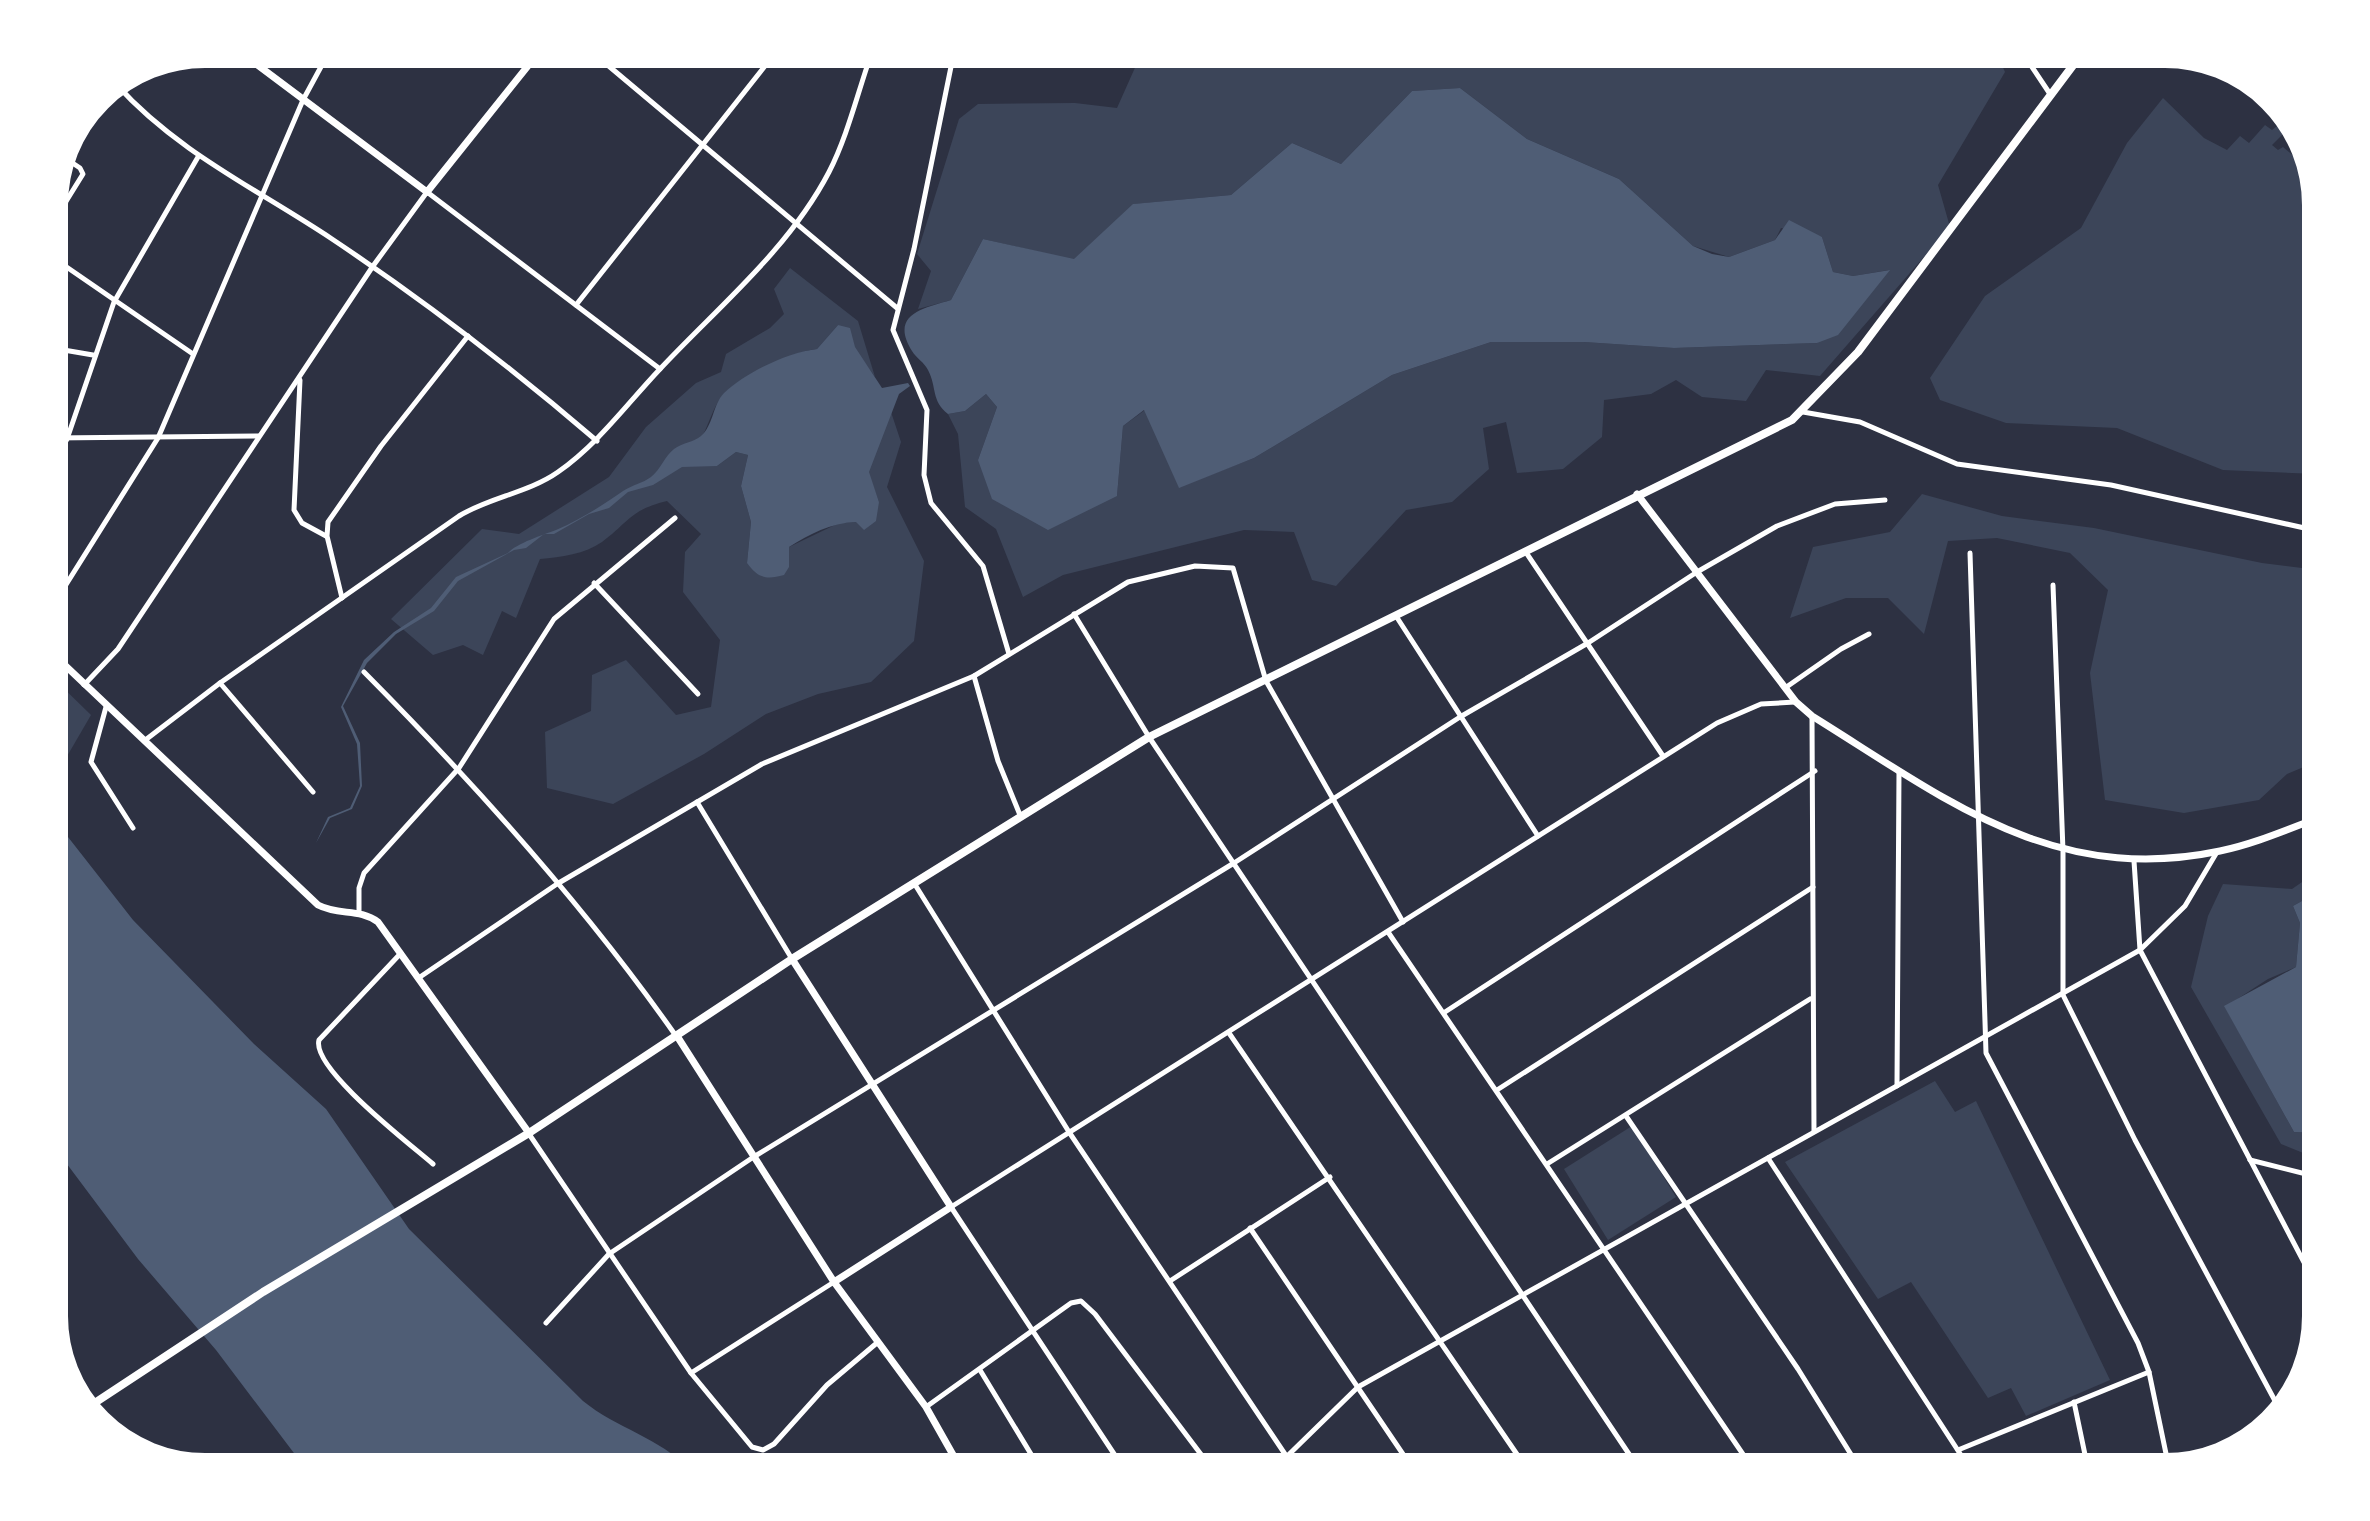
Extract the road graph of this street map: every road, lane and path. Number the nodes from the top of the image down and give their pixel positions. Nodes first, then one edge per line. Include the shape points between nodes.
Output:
1 (258, 66) edge
2 (321, 66) edge
3 (528, 66) edge
4 (608, 66) edge
5 (765, 66) edge
6 (867, 66) edge
7 (951, 66) edge
8 (2031, 66) edge
9 (2073, 66) edge
10 (124, 92) edge
11 (2051, 95) junction
12 (303, 100) junction
13 (702, 147) junction
14 (198, 157) junction
15 (73, 164) edge
16 (427, 192) junction
17 (263, 196) junction
18 (66, 201) edge
19 (793, 224) junction
20 (373, 266) junction
21 (66, 267) edge
22 (114, 302) junction
23 (576, 305) junction
24 (897, 308) junction
25 (468, 336) junction
26 (66, 350) edge
27 (193, 354) junction
28 (93, 355) junction
29 (660, 369) junction
30 (300, 377) junction
31 (1803, 412) junction
32 (259, 436) junction
33 (158, 438) junction
34 (67, 439) joint
35 (597, 441) junction
36 (1637, 494) junction
37 (1885, 500) dead end
38 (675, 518) dead end
39 (2304, 528) edge
40 (327, 536) junction
41 (1525, 551) junction
42 (1970, 553) dead end
43 (1697, 572) junction
44 (594, 583) junction
45 (66, 585) edge
46 (2053, 585) dead end
47 (342, 598) junction
48 (1074, 614) junction
49 (1396, 615) junction
50 (1869, 634) dead end
51 (1588, 643) junction
52 (1009, 654) junction
53 (66, 667) edge
54 (364, 672) dead end
55 (974, 676) junction
56 (1266, 681) junction
57 (220, 683) junction
58 (84, 686) junction
59 (1785, 688) junction
60 (698, 694) dead end
61 (1796, 702) junction
62 (106, 707) junction
63 (1812, 716) junction
64 (1460, 717) junction
65 (1149, 737) junction
66 (143, 742) junction
67 (1663, 756) junction
68 (459, 768) junction
69 (1899, 769) junction
70 (1815, 771) junction
71 (313, 792) dead end
72 (1331, 797) junction
73 (697, 802) junction
74 (1020, 815) junction
75 (1979, 819) junction
76 (2304, 823) edge
77 (133, 828) dead end
78 (1538, 836) junction
79 (2063, 851) junction
80 (2218, 852) junction
81 (2134, 861) junction
82 (1234, 863) junction
83 (914, 883) junction
84 (557, 884) junction
85 (1813, 887) junction
86 (359, 911) junction
87 (1403, 922) junction
88 (1388, 932) junction
89 (2140, 950) junction
90 (402, 952) junction
91 (792, 959) junction
92 (420, 977) junction
93 (1311, 980) junction
94 (2063, 995) junction
95 (1811, 998) junction
96 (992, 1011) junction
97 (1445, 1012) junction
98 (1229, 1033) junction
99 (677, 1036) junction
100 (1983, 1039) junction
101 (873, 1084) junction
102 (1897, 1086) junction
103 (1497, 1090) junction
104 (1626, 1116) junction
105 (1814, 1131) junction
106 (1069, 1132) junction
107 (529, 1133) junction
108 (752, 1158) junction
109 (1767, 1158) junction
110 (2249, 1159) junction
111 (433, 1164) dead end
112 (1547, 1164) junction
113 (2304, 1173) edge
114 (1330, 1177) junction
115 (1686, 1204) junction
116 (951, 1207) junction
117 (1250, 1228) junction
118 (1604, 1248) junction
119 (609, 1254) junction
120 (2304, 1263) edge
121 (1170, 1281) junction
122 (834, 1282) junction
123 (1521, 1296) junction
124 (546, 1323) dead end
125 (1033, 1333) junction
126 (878, 1342) junction
127 (1439, 1342) junction
128 (980, 1370) junction
129 (2149, 1372) junction
130 (691, 1373) junction
131 (1358, 1387) junction
132 (2275, 1401) edge
133 (96, 1402) edge
134 (2074, 1402) junction
135 (926, 1407) junction
136 (1958, 1450) junction
137 (953, 1455) edge
138 (1032, 1455) edge
139 (1115, 1455) edge
140 (1201, 1455) edge
141 (1285, 1455) edge
142 (1287, 1455) edge
143 (1404, 1455) edge
144 (1517, 1455) edge
145 (1629, 1455) edge
146 (1744, 1455) edge
147 (1851, 1455) edge
148 (1961, 1455) edge
149 (2085, 1455) edge
150 (2166, 1455) edge

1 - 12 street
2 - 12 street
3 - 16 street
4 - 13 street
5 - 13 street
6 - 19 street via 832,166
7 - 24 street
8 - 11 street
9 - 11 main road
10 - 14 street
11 - 31 main road via 1858,352
12 - 16 street
12 - 17 street
13 - 19 street
13 - 23 street
14 - 17 street
14 - 22 street
15 - 18 street via 83,172
16 - 20 street
16 - 23 street
17 - 20 street
17 - 27 street
19 - 24 street
19 - 29 street via 748,280
20 - 25 street
20 - 30 street
21 - 22 street
22 - 27 street
22 - 28 street
23 - 29 street
24 - 52 street via 895,338 927,410 926,489 937,516 983,566
25 - 35 street
25 - 40 street via 381,446 328,522
26 - 28 street
27 - 33 street
28 - 34 street
29 - 35 street
30 - 32 street
30 - 40 street via 294,510 302,523
31 - 36 main road
31 - 39 street via 1860,422 1957,464 2100,483
32 - 33 street
32 - 58 street via 118,649
33 - 34 street
33 - 45 street
35 - 47 street via 544,481 473,507
36 - 41 main road
36 - 43 street
37 - 43 street via 1809,511
38 - 44 street
40 - 47 street
41 - 49 main road
41 - 51 street
42 - 75 street
43 - 51 street
43 - 59 street
44 - 60 street
44 - 68 street via 544,631
46 - 79 street
47 - 57 street
48 - 52 street
48 - 56 street via 1128,582 1195,566 1233,568
48 - 65 street
49 - 56 main road
49 - 64 street
50 - 59 street
51 - 64 street
51 - 67 street
52 - 55 street
53 - 58 street
54 - 68 street
55 - 73 street via 762,764
55 - 74 street
56 - 65 main road
56 - 72 street
57 - 66 street
57 - 71 street
58 - 62 street
59 - 61 street
61 - 63 street
61 - 67 street via 1761,704 1740,712
62 - 66 street
62 - 77 street via 91,762
63 - 69 street
63 - 70 street
64 - 72 street
64 - 78 street
65 - 74 main road
65 - 82 street
66 - 86 street via 318,905 337,912
67 - 78 street
68 - 84 street
68 - 86 street via 364,873
69 - 75 street
69 - 102 street
70 - 85 street
70 - 97 street
72 - 82 street
72 - 87 street
73 - 84 street
73 - 91 street
74 - 83 main road
75 - 79 street
75 - 100 street
76 - 80 street
78 - 87 street
79 - 81 street
79 - 94 street
80 - 81 street
80 - 89 street via 2185,906
81 - 89 street
82 - 93 street
82 - 96 street
83 - 91 main road
83 - 96 street
84 - 92 street
84 - 99 street
85 - 95 street
85 - 103 street
86 - 90 street via 378,922
87 - 88 street
88 - 93 street
88 - 97 street
89 - 94 street
89 - 110 street
90 - 92 street
90 - 111 street via 319,1040 317,1050 359,1099
91 - 99 main road
91 - 101 street
92 - 107 street
93 - 98 street
93 - 123 street
94 - 100 street
94 - 132 street
95 - 104 street
95 - 105 street
96 - 101 street
96 - 106 street
97 - 103 street
98 - 106 street
98 - 114 street
99 - 107 main road
99 - 108 street
100 - 102 street
100 - 129 street via 1990,1065 2122,1310
101 - 108 street
101 - 116 street
102 - 105 street
103 - 112 street
104 - 112 street
104 - 115 street
105 - 109 street
106 - 116 street
106 - 121 street
107 - 119 street
107 - 133 main road via 263,1292
108 - 119 street
108 - 122 street
109 - 115 street
109 - 136 street
110 - 113 street
110 - 120 street
112 - 118 street
114 - 117 street
114 - 127 street
115 - 118 street
115 - 147 street
116 - 122 street
116 - 125 street
117 - 121 street
117 - 131 street
118 - 123 street
118 - 146 street
119 - 124 street
119 - 130 street
121 - 141 street
122 - 126 street
122 - 130 street
123 - 127 street
123 - 145 street
125 - 128 street
125 - 139 street
125 - 140 street via 1071,1303 1081,1301 1090,1307
126 - 130 street via 763,1450 747,1442
126 - 135 street
127 - 131 street
127 - 144 street
128 - 135 street
128 - 138 street
129 - 134 street
129 - 150 street
131 - 142 street
131 - 143 street
134 - 136 street
134 - 149 street
135 - 137 street
136 - 148 street

